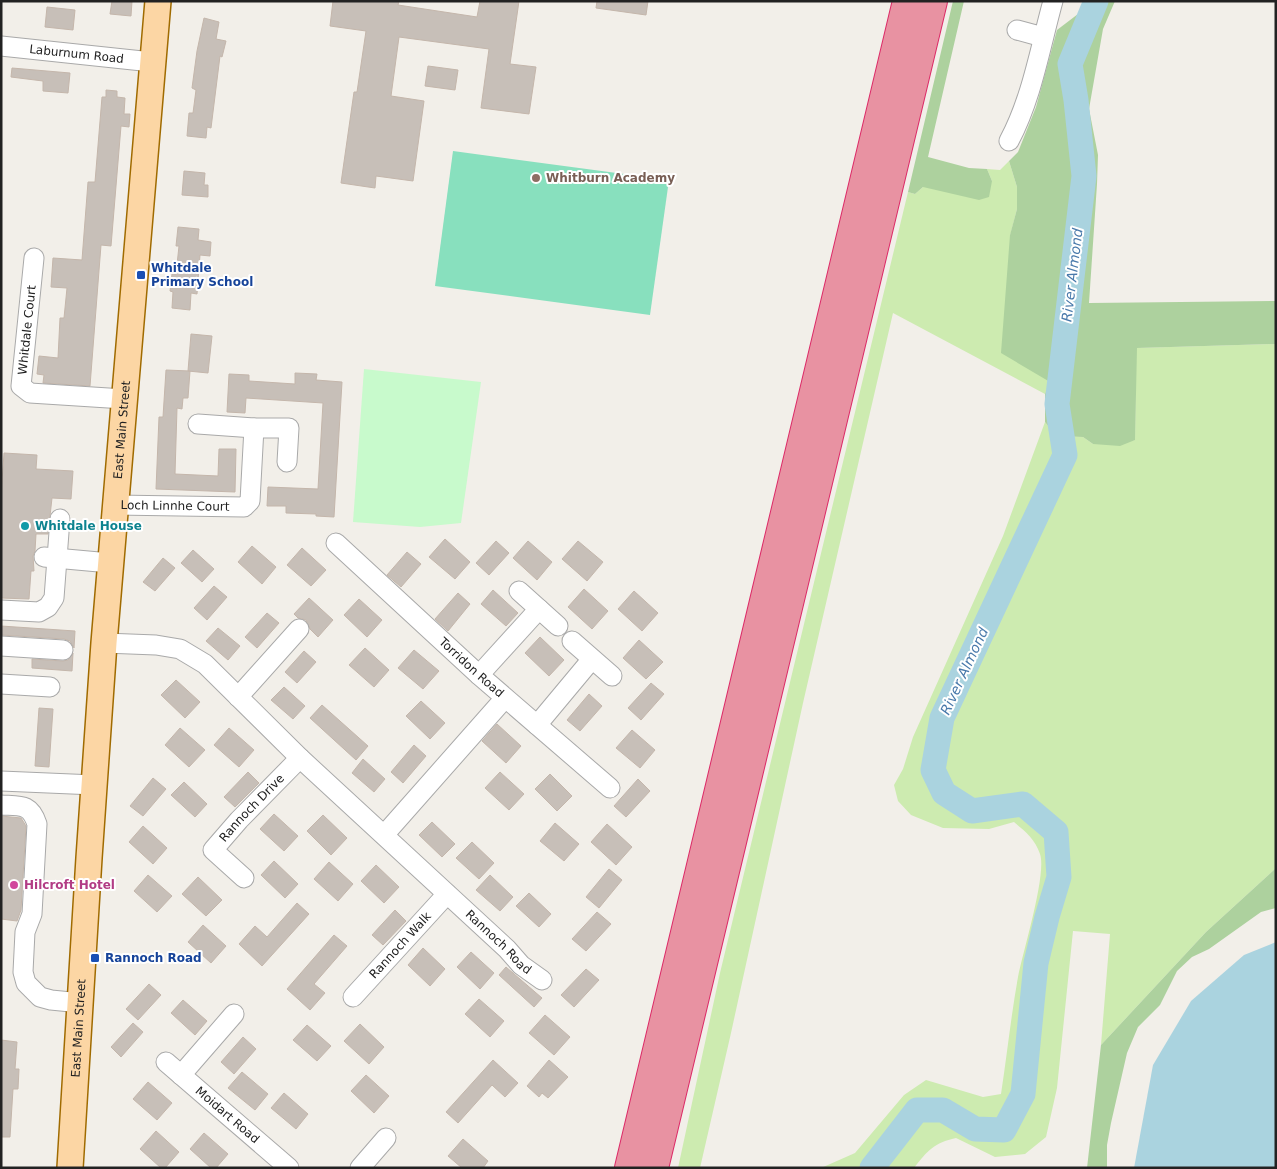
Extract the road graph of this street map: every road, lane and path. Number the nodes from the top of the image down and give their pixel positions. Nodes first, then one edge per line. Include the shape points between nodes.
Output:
1 (158, 1) edge
2 (907, 1) edge
3 (933, 1) edge
4 (1053, 1) edge
5 (1017, 30) dead end
6 (1043, 37) junction
7 (1, 46) edge
8 (152, 62) junction
9 (1009, 141) dead end
10 (34, 258) dead end
11 (124, 399) junction
12 (198, 424) dead end
13 (254, 428) junction
14 (287, 462) dead end
15 (115, 505) junction
16 (60, 519) dead end
17 (336, 543) dead end
18 (51, 558) junction
19 (110, 563) junction
20 (519, 591) dead end
21 (539, 609) junction
22 (1, 610) edge
23 (558, 626) dead end
24 (299, 629) dead end
25 (572, 642) dead end
26 (104, 643) junction
27 (1, 646) edge
28 (63, 650) dead end
29 (592, 659) junction
30 (479, 675) junction
31 (612, 676) dead end
32 (1, 684) edge
33 (50, 688) dead end
34 (238, 697) junction
35 (505, 698) junction
36 (537, 726) junction
37 (300, 758) junction
38 (1, 781) edge
39 (90, 785) junction
40 (610, 788) dead end
41 (1, 804) edge
42 (384, 835) junction
43 (244, 878) dead end
44 (447, 894) junction
45 (542, 980) dead end
46 (353, 997) dead end
47 (81, 1002) junction
48 (234, 1014) dead end
49 (166, 1062) dead end
50 (181, 1075) junction
51 (386, 1138) dead end
52 (281, 1165) edge
53 (70, 1168) edge
54 (360, 1168) edge
55 (629, 1168) edge
56 (654, 1168) edge

1 - 8 main road, East Main Street
2 - 55 highway
3 - 56 highway
4 - 6 street
5 - 6 street
6 - 9 street via 1020,121
7 - 8 street, Laburnum Road
8 - 11 main road, East Main Street
10 - 11 street, Whitdale Court via 21,386 30,393
11 - 15 main road, East Main Street
12 - 13 street
13 - 14 street via 289,428
13 - 15 street, Loch Linnhe Court via 250,501 244,507
15 - 19 main road, East Main Street
16 - 18 street
17 - 30 street, Torridon Road
18 - 19 street
18 - 22 street via 54,598 48,607 39,612
19 - 26 main road, East Main Street
20 - 21 street
21 - 23 street
21 - 30 street
24 - 34 street
25 - 29 street
26 - 34 street, Rannoch Road via 180,649 205,664
26 - 39 main road, East Main Street
27 - 28 street
29 - 31 street
29 - 36 street
30 - 35 street, Torridon Road
32 - 33 street
34 - 37 street, Rannoch Road
35 - 36 street, Torridon Road
35 - 42 street
36 - 40 street, Torridon Road
37 - 42 street, Rannoch Road
37 - 43 street, Rannoch Drive via 213,850
38 - 39 street
39 - 47 main road, East Main Street
41 - 47 street via 26,806 34,813 37,824 32,914 26,932 23,972 26,983 40,997
42 - 44 street, Rannoch Road
44 - 45 street, Rannoch Road via 521,965
44 - 46 street, Rannoch Walk
47 - 53 main road, East Main Street
48 - 50 street
49 - 50 street, Moidart Road
50 - 52 street, Moidart Road
51 - 54 street

